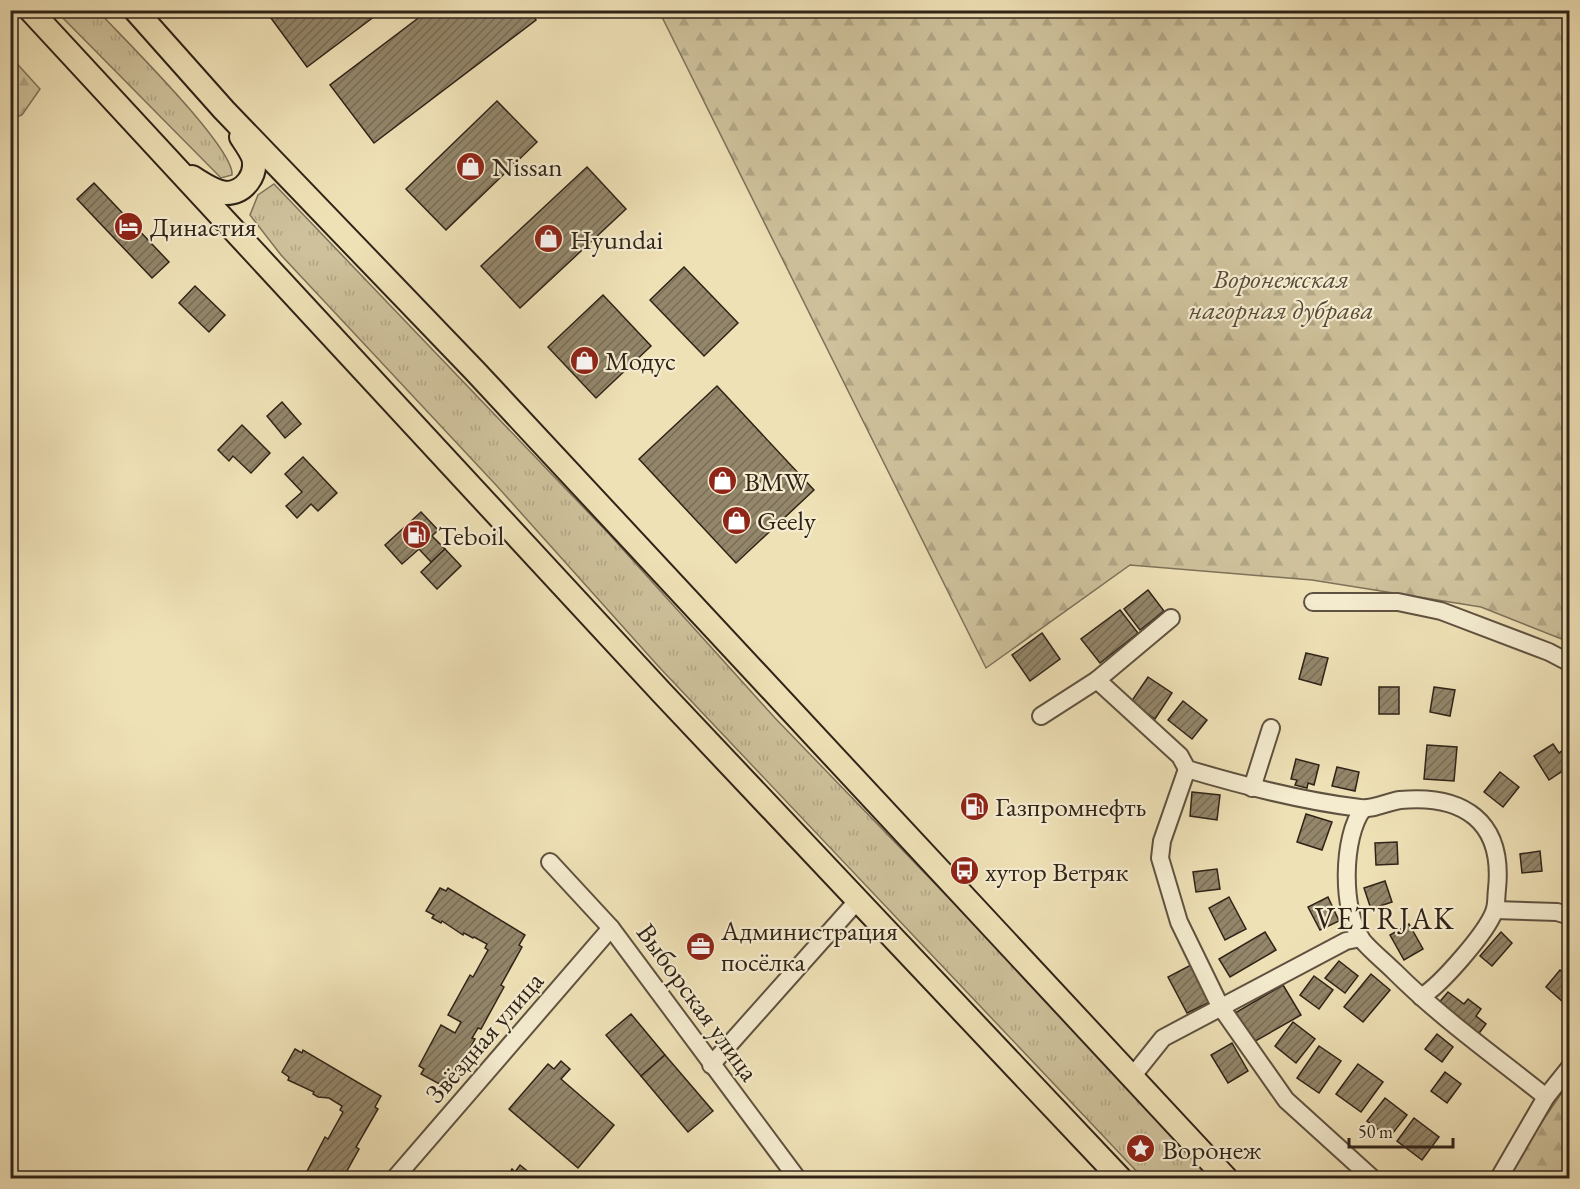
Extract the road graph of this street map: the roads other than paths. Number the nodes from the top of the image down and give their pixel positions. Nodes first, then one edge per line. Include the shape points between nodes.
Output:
1 (30, 10) edge
2 (135, 10) edge
3 (224, 110) junction
4 (175, 167) junction
5 (1313, 602) dead end
6 (1171, 618) dead end
7 (1569, 663) edge
8 (1097, 680) junction
9 (1041, 716) dead end
10 (1271, 728) dead end
11 (1187, 769) junction
12 (1252, 788) junction
13 (1363, 809) junction
14 (550, 862) dead end
15 (858, 900) junction
16 (1495, 910) junction
17 (1569, 916) edge
18 (611, 928) junction
19 (1361, 938) junction
20 (1421, 998) junction
21 (1221, 1006) junction
22 (711, 1065) junction
23 (1569, 1067) edge
24 (1131, 1078) junction
25 (1546, 1097) junction
26 (395, 1179) edge
27 (797, 1179) edge
28 (1120, 1179) edge
29 (1226, 1179) edge
30 (1372, 1179) edge
31 (1499, 1179) edge

1 - 4 highway
2 - 3 highway
3 - 4 highway via 254,159 253,174 246,185 237,192 225,193
3 - 24 highway via 474,370
4 - 15 highway
5 - 7 street via 1398,602 1430,609 1550,652
6 - 8 street
8 - 9 street
8 - 11 street via 1180,756
10 - 12 street
11 - 12 street
11 - 21 street via 1162,841 1160,858 1179,922
12 - 13 street
13 - 16 street via 1390,801 1425,799 1443,800 1476,815 1494,850 1498,879
13 - 19 street via 1356,817 1349,841 1346,871 1349,905
14 - 18 street, Выборская улица
15 - 22 street
15 - 28 highway
16 - 17 street via 1557,912
16 - 20 street via 1444,978
18 - 22 street, Выборская улица
18 - 26 street, Звёздная улица
19 - 20 street
19 - 21 street via 1346,941
20 - 25 street
21 - 24 street via 1163,1038
21 - 30 street via 1286,1100
22 - 27 street, Выборская улица
23 - 25 street
24 - 29 highway
25 - 31 street

